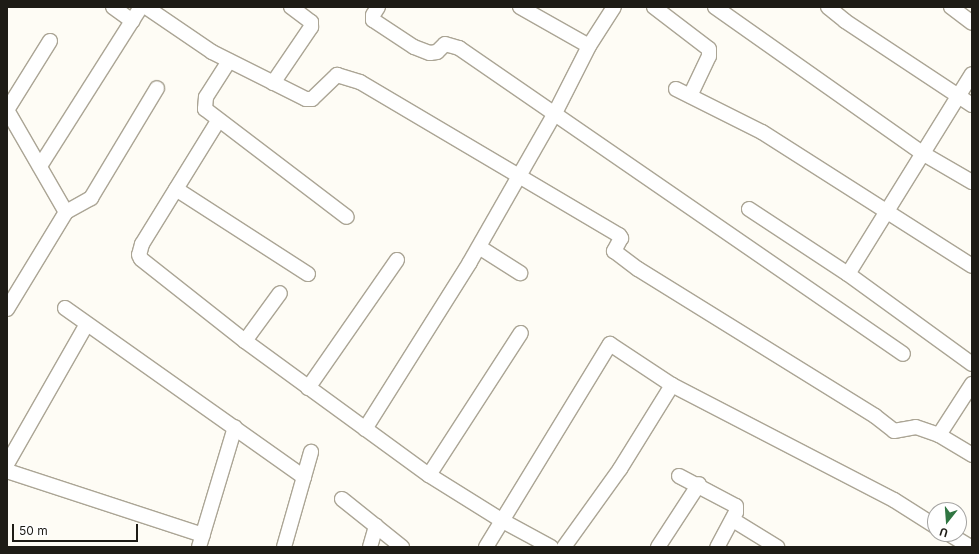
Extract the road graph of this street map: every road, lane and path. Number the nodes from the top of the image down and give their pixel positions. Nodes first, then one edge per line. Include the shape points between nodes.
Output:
1 (113, 7) edge
2 (141, 7) edge
3 (146, 7) edge
4 (291, 7) edge
5 (378, 7) edge
6 (520, 7) edge
7 (614, 7) edge
8 (654, 7) edge
9 (715, 7) edge
10 (828, 7) edge
11 (951, 7) edge
12 (132, 21) junction
13 (972, 23) edge
14 (50, 41) dead end
15 (589, 46) junction
16 (229, 60) junction
17 (972, 74) edge
18 (273, 83) junction
19 (157, 88) dead end
20 (676, 89) dead end
21 (960, 95) junction
22 (690, 96) junction
23 (972, 105) edge
24 (554, 115) junction
25 (218, 121) junction
26 (922, 153) junction
27 (40, 166) junction
28 (519, 176) junction
29 (972, 182) edge
30 (176, 189) junction
31 (749, 209) dead end
32 (66, 212) junction
33 (886, 212) junction
34 (347, 217) dead end
35 (479, 246) junction
36 (397, 260) dead end
37 (972, 266) edge
38 (520, 273) dead end
39 (308, 274) dead end
40 (848, 274) junction
41 (280, 293) dead end
42 (65, 308) dead end
43 (7, 309) edge
44 (87, 324) junction
45 (521, 333) dead end
46 (245, 341) junction
47 (903, 354) dead end
48 (972, 364) edge
49 (972, 384) edge
50 (672, 385) junction
51 (308, 388) junction
52 (235, 428) junction
53 (365, 429) junction
54 (939, 435) junction
55 (311, 452) dead end
56 (972, 455) edge
57 (7, 464) edge
58 (7, 471) edge
59 (429, 475) junction
60 (679, 476) dead end
61 (304, 477) junction
62 (699, 484) junction
63 (342, 498) dead end
64 (501, 520) junction
65 (733, 520) junction
66 (927, 521) edge
67 (376, 526) junction
68 (201, 541) edge
69 (957, 542) edge
70 (284, 547) edge
71 (370, 547) edge
72 (402, 547) edge
73 (486, 547) edge
74 (551, 547) edge
75 (564, 547) edge
76 (658, 547) edge
77 (717, 547) edge
78 (777, 547) edge
79 (971, 547) edge

1 - 12 street
2 - 12 street
3 - 16 street
4 - 18 street via 311,22 310,27
5 - 24 street via 373,20 414,47 430,53 437,52 445,44 451,44
6 - 15 street
7 - 15 street
8 - 22 street via 709,50 710,56
9 - 26 street
10 - 21 street via 845,21
11 - 13 street
12 - 27 street
14 - 27 street via 7,110
15 - 24 street
16 - 18 street
16 - 25 street via 206,97 205,109
17 - 21 street
18 - 28 street via 306,99 312,99 332,78 345,76 360,82
19 - 32 street via 91,198
20 - 22 street
21 - 23 street
21 - 26 street
22 - 33 street via 762,132
24 - 28 street
24 - 47 street
25 - 30 street
25 - 34 street
26 - 29 street
26 - 33 street
27 - 32 street
28 - 35 street
28 - 54 street via 619,235 621,238 614,251 638,269 875,416 894,431 913,427
30 - 39 street
30 - 46 street via 142,244 139,255
31 - 40 street
32 - 43 street
33 - 37 street
33 - 40 street
35 - 38 street
35 - 53 street
36 - 51 street
40 - 48 street
41 - 46 street
42 - 44 street
44 - 52 street
44 - 57 street
45 - 59 street
46 - 51 street
49 - 54 street
50 - 64 street via 614,344 607,346
50 - 66 street via 894,500
50 - 75 street via 620,469
51 - 53 street
52 - 61 street
52 - 68 street
53 - 59 street
54 - 56 street
55 - 61 street
58 - 68 street
59 - 64 street
60 - 62 street
61 - 70 street
62 - 65 street via 736,506
62 - 76 street
63 - 67 street
64 - 73 street
64 - 74 street
65 - 77 street
65 - 78 street
67 - 71 street
67 - 72 street
69 - 79 street

